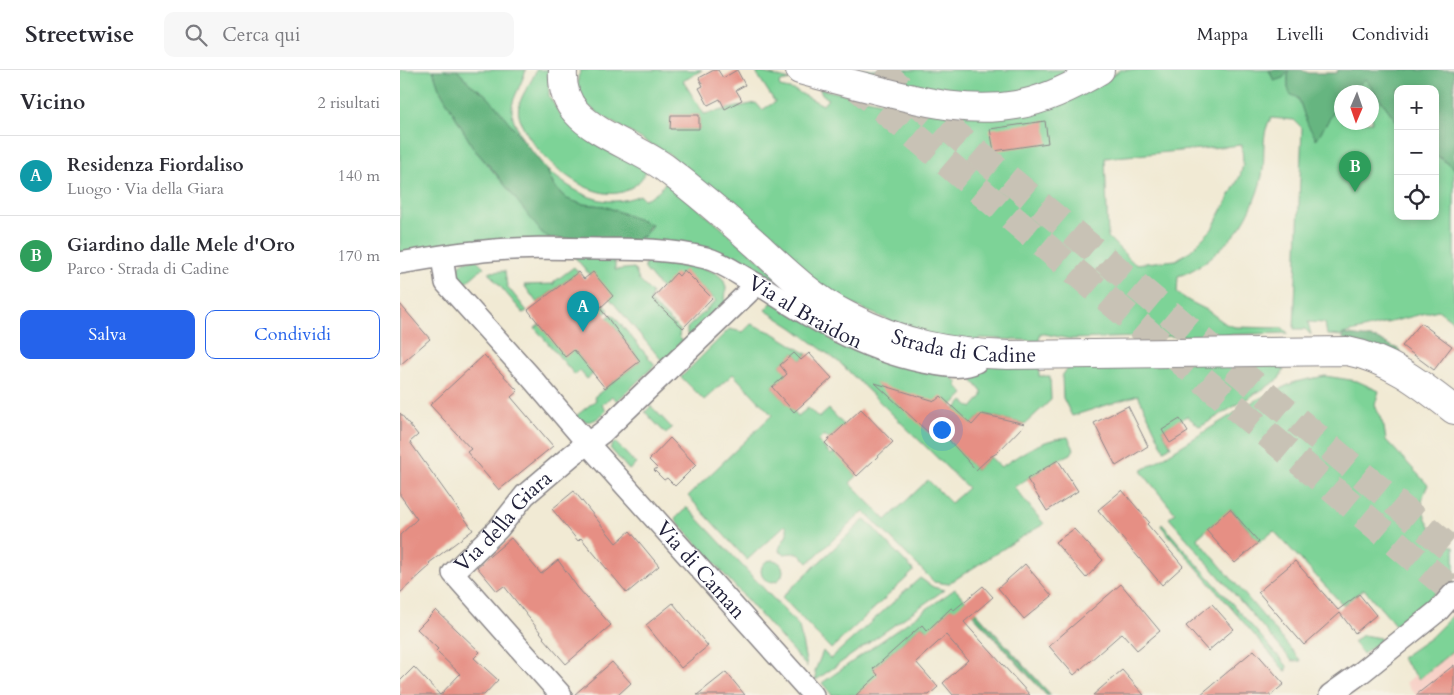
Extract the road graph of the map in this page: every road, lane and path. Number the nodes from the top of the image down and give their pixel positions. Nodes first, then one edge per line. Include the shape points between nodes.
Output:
1 (563, 70) edge
2 (800, 70) edge
3 (1100, 70) edge
4 (688, 255) junction
5 (442, 257) junction
6 (400, 264) edge
7 (756, 285) junction
8 (741, 300) junction
9 (977, 354) junction
10 (1454, 410) edge
11 (588, 444) junction
12 (1454, 593) edge
13 (561, 695) edge
14 (813, 695) edge
15 (1330, 695) edge

1 - 9 street, Strada di Cadine via 566,98 582,118 663,167 707,200 825,303 868,326 911,343
2 - 3 street via 926,102 980,108 1017,105 1050,96
4 - 5 street, Via al Braidon via 652,250 555,248
4 - 7 street, Via al Braidon via 715,261
4 - 8 street, Via al Braidon via 725,274
5 - 6 street, Via al Braidon
5 - 11 street via 446,283
7 - 8 street, Via della Giara
7 - 9 street, Via al Braidon via 833,329 894,355 959,366 976,362
8 - 11 street, Via della Giara
9 - 10 street, Strada di Cadine via 1347,351 1384,362
11 - 13 street, Via della Giara via 525,495 498,529 453,573
11 - 14 street, Via di Caman
12 - 15 street via 1439,610

